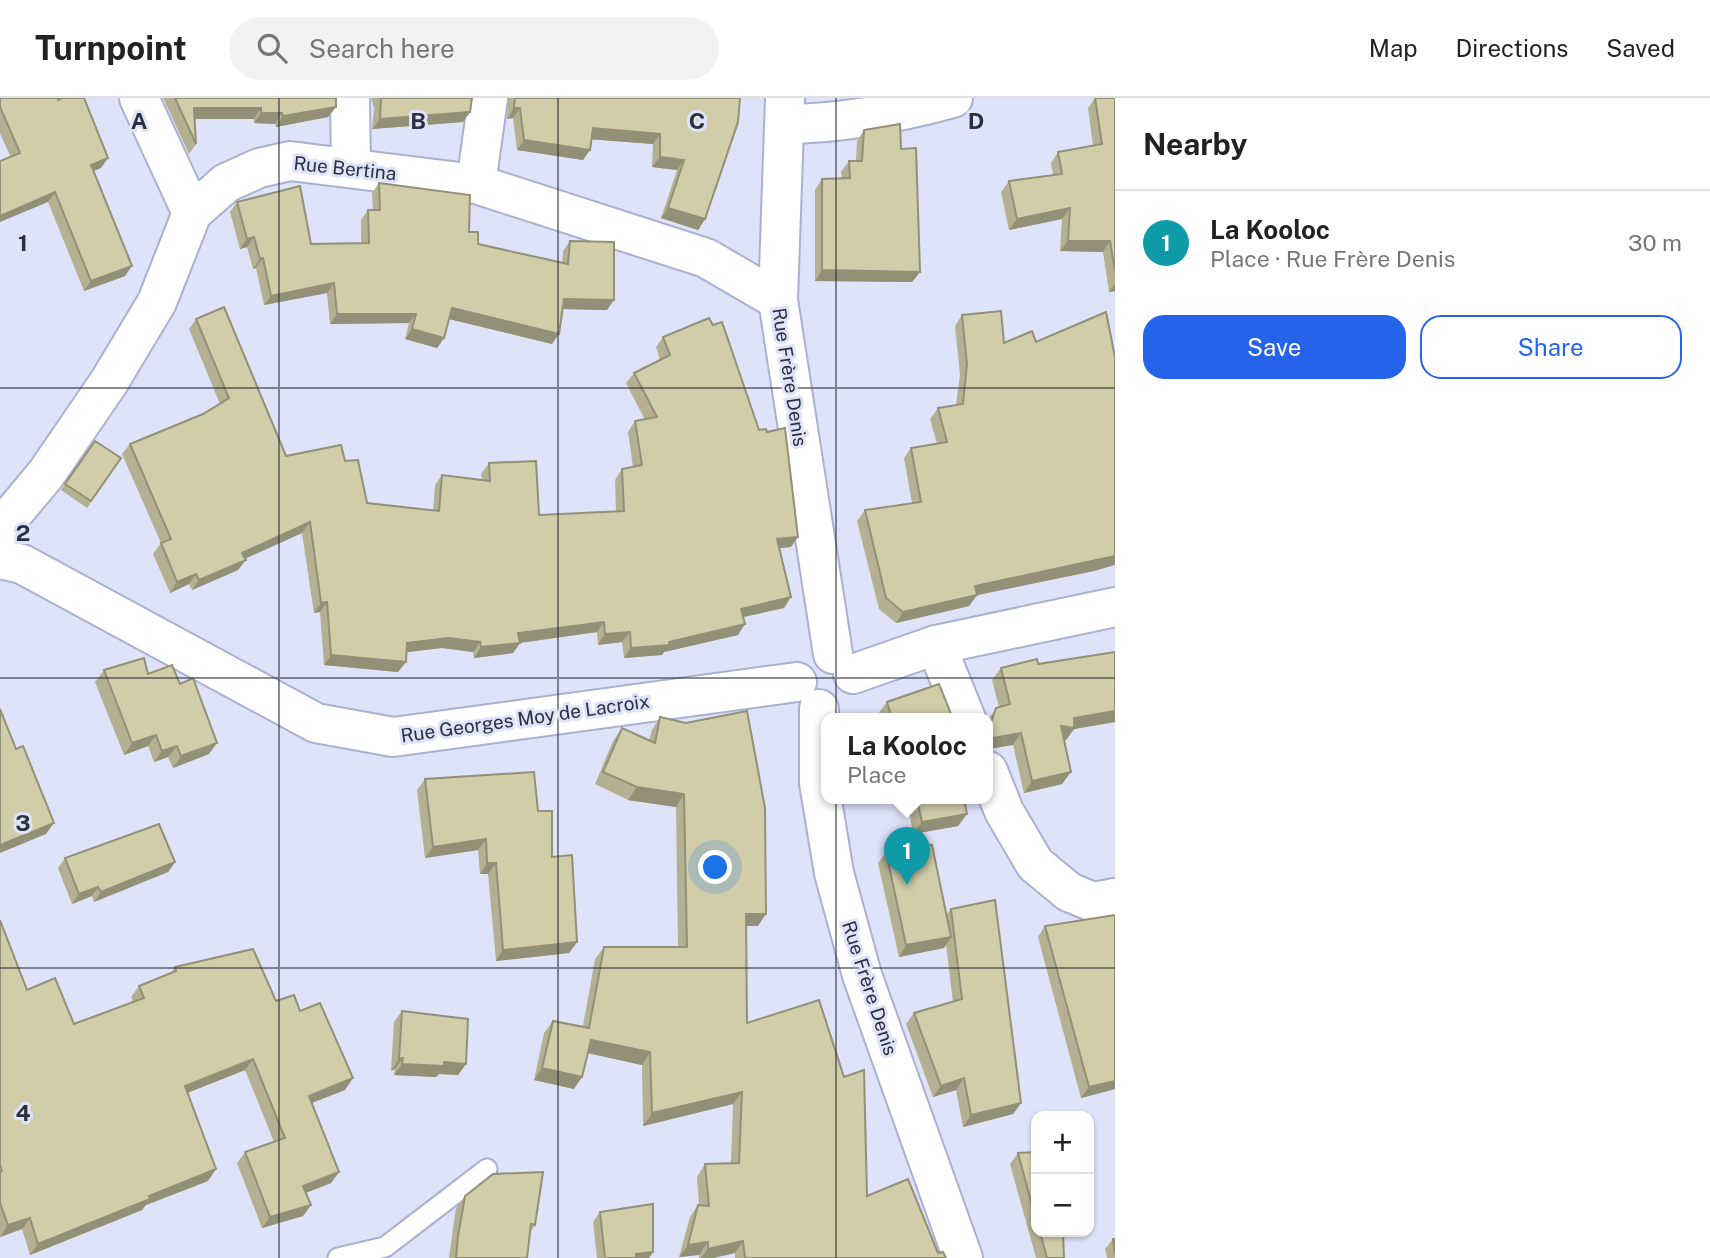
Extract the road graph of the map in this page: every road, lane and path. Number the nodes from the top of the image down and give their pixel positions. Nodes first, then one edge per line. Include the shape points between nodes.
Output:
1 (139, 98) edge
2 (350, 98) edge
3 (488, 98) edge
4 (953, 98) edge
5 (785, 111) edge
6 (352, 168) junction
7 (476, 184) junction
8 (192, 213) junction
9 (778, 300) junction
10 (0, 529) edge
11 (0, 559) edge
12 (1115, 607) edge
13 (936, 645) junction
14 (843, 664) junction
15 (808, 695) junction
16 (964, 713) edge
17 (993, 784) edge
18 (821, 795) edge
19 (822, 804) edge
20 (1115, 898) edge
21 (487, 1169) dead end
22 (338, 1258) edge
23 (964, 1258) edge

1 - 8 street
2 - 6 street
3 - 7 street
4 - 5 street via 820,124
5 - 9 street, Rue Frère Denis
6 - 7 street, Rue Bertina
6 - 8 street, Rue Bertina via 290,160 259,168 226,183
7 - 9 street, Rue Bertina via 706,258
8 - 10 street, Rue Bertina via 157,302 109,382 46,474
9 - 14 street, Rue Frère Denis
11 - 15 street, Rue Georges Moy de Lacroix via 22,564 316,723 393,737
12 - 13 street
13 - 14 street
13 - 16 street
14 - 15 street via 825,653 808,659 798,673
14 - 15 street via 855,683 846,702 829,710
15 - 18 street, Rue Frère Denis
17 - 20 street via 1035,864 1069,892 1093,902
19 - 23 street, Rue Frère Denis via 834,873 862,975
21 - 22 lane via 385,1247

